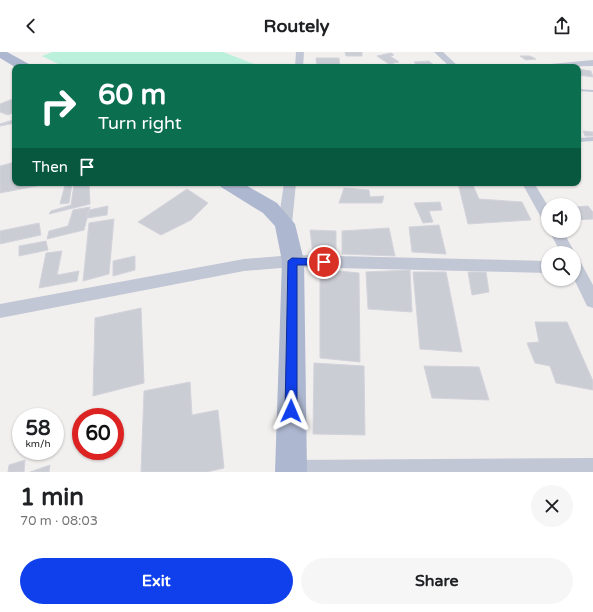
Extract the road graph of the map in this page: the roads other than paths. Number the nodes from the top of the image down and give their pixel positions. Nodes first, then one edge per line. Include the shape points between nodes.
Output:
1 (300, 52) edge
2 (438, 52) edge
3 (0, 53) edge
4 (593, 63) edge
5 (19, 64) edge
6 (299, 64) edge
7 (452, 64) edge
8 (581, 64) edge
9 (581, 90) edge
10 (593, 91) edge
11 (593, 139) edge
12 (581, 140) edge
13 (233, 186) edge
14 (290, 186) edge
15 (530, 186) edge
16 (541, 206) edge
17 (285, 224) junction
18 (292, 261) junction
19 (541, 267) edge
20 (581, 278) edge
21 (593, 301) edge
22 (0, 310) edge
23 (593, 469) edge
24 (289, 472) edge

1 - 6 street
2 - 7 street
3 - 5 main road
4 - 8 street
9 - 10 lane
11 - 12 lane
13 - 17 main road via 270,208
14 - 17 street
15 - 16 street
17 - 18 main road
18 - 19 street
18 - 22 street via 244,265
18 - 24 main road
20 - 21 street
23 - 24 street

